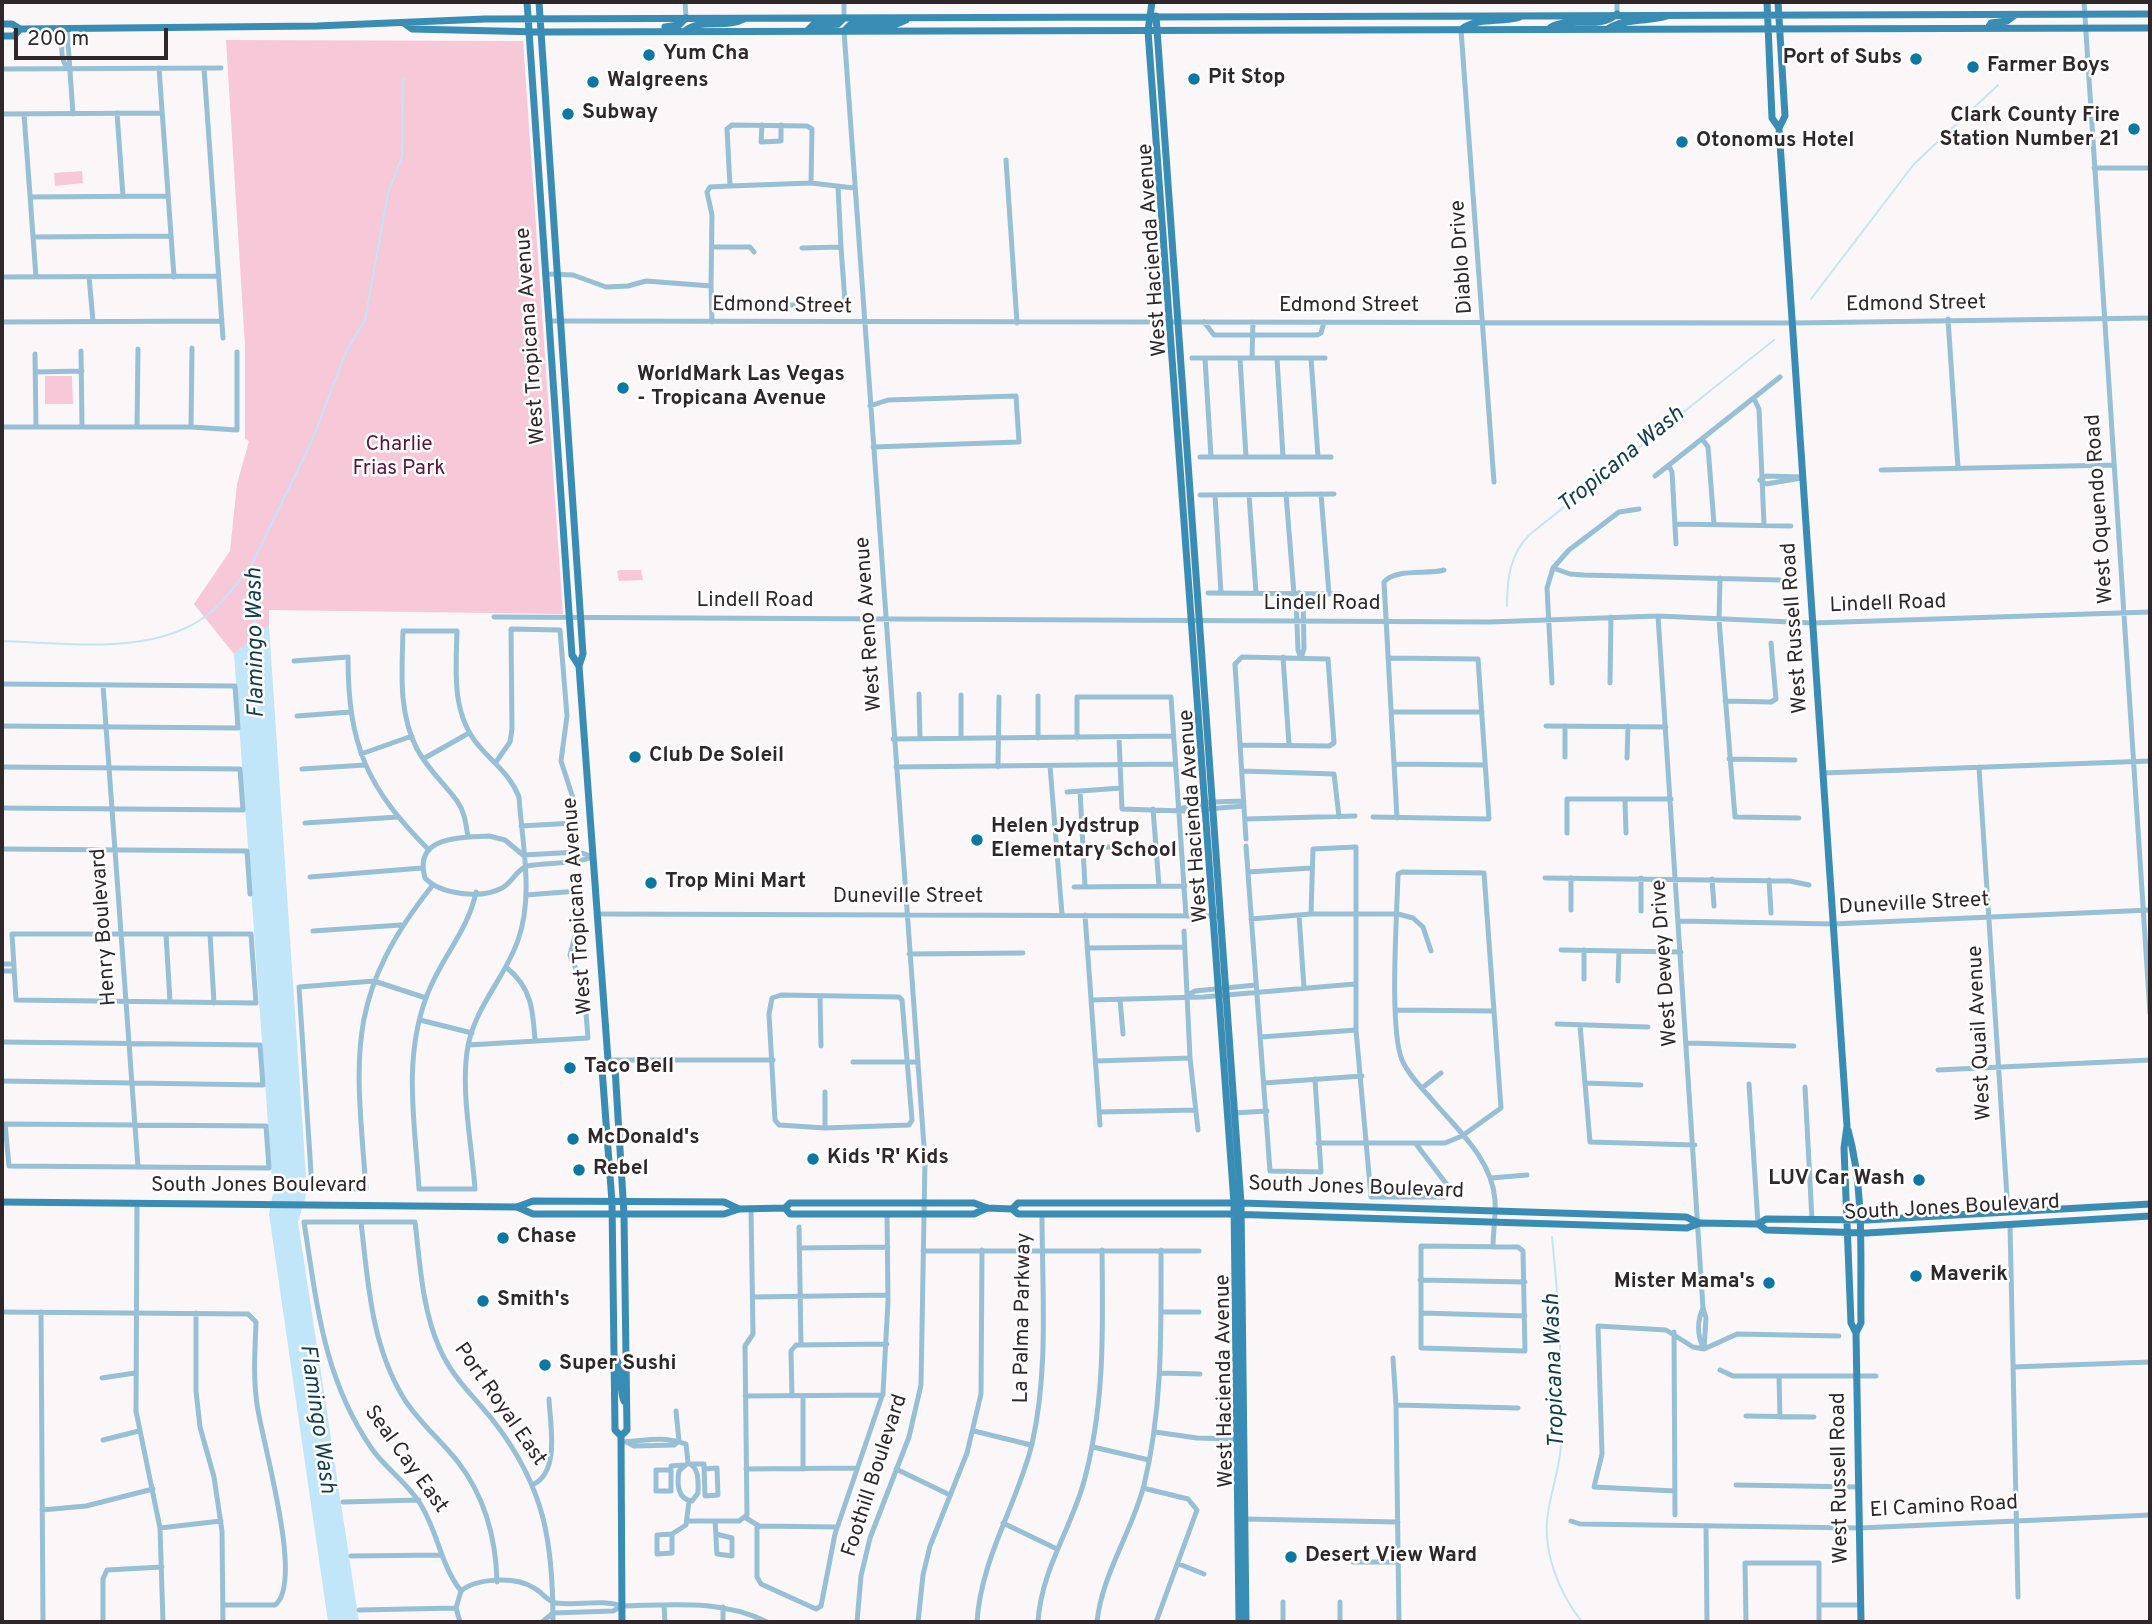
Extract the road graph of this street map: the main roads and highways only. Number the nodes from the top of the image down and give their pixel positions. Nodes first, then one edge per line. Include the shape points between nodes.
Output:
1 (527, 2) edge
2 (539, 2) edge
3 (1767, 2) edge
4 (1778, 2) edge
5 (1152, 6) edge
6 (1617, 14) junction
7 (1674, 14) junction
8 (1767, 14) junction
9 (1778, 14) junction
10 (2015, 14) junction
11 (2150, 14) edge
12 (1527, 15) junction
13 (1157, 17) junction
14 (686, 18) junction
15 (744, 18) junction
16 (844, 18) junction
17 (909, 18) junction
18 (1148, 18) junction
19 (528, 19) junction
20 (540, 19) junction
21 (2, 24) edge
22 (405, 24) junction
23 (2150, 28) edge
24 (20, 29) junction
25 (1547, 29) junction
26 (1608, 29) junction
27 (1767, 29) junction
28 (1778, 29) junction
29 (1988, 29) junction
30 (1461, 30) junction
31 (642, 31) junction
32 (685, 31) junction
33 (1148, 31) junction
34 (1157, 31) junction
35 (528, 32) junction
36 (540, 32) junction
37 (807, 32) junction
38 (844, 32) junction
39 (2, 36) edge
40 (1158, 108) junction
41 (1779, 128) junction
42 (551, 200) junction
43 (539, 201) junction
44 (566, 404) junction
45 (554, 405) junction
46 (573, 504) junction
47 (561, 505) junction
48 (574, 513) junction
49 (562, 514) junction
50 (579, 666) junction
51 (608, 1060) junction
52 (1847, 1126) junction
53 (2, 1202) edge
54 (612, 1202) junction
55 (624, 1202) junction
56 (1094, 1203) junction
57 (1237, 1203) junction
58 (2150, 1204) edge
59 (517, 1207) junction
60 (785, 1208) junction
61 (987, 1208) junction
62 (739, 1209) junction
63 (1012, 1209) junction
64 (612, 1214) junction
65 (624, 1214) junction
66 (1094, 1214) junction
67 (1237, 1214) junction
68 (1610, 1214) junction
69 (2150, 1216) edge
70 (1849, 1220) junction
71 (1859, 1220) junction
72 (1700, 1223) junction
73 (1580, 1224) junction
74 (1758, 1224) junction
75 (1849, 1233) junction
76 (1860, 1233) junction
77 (1856, 1333) junction
78 (614, 1357) junction
79 (626, 1405) junction
80 (623, 1440) junction
81 (1242, 1594) junction
82 (622, 1622) edge
83 (1239, 1622) edge
84 (1247, 1622) edge
85 (1861, 1622) edge

1 - 19 main road, West Tropicana Avenue
2 - 20 main road, West Tropicana Avenue
3 - 8 main road, West Russell Road
4 - 9 main road, West Russell Road
5 - 13 main road, West Hacienda Avenue
5 - 18 main road, West Hacienda Avenue
6 - 7 main road
6 - 12 main road
6 - 25 main road via 1609,21 1560,23
7 - 8 main road
7 - 26 main road via 1652,21 1616,23
8 - 9 main road
8 - 27 main road, West Russell Road
9 - 10 main road
9 - 28 main road, West Russell Road
10 - 11 main road
10 - 29 main road via 2007,21 1991,23
12 - 13 main road
12 - 30 main road via 1506,22 1470,23
13 - 18 main road
13 - 34 main road, West Hacienda Avenue
14 - 15 main road
14 - 20 main road
14 - 31 main road via 679,25
15 - 16 main road
15 - 32 main road via 734,24 693,26
16 - 17 main road
16 - 37 main road via 838,24 813,25
17 - 18 main road
17 - 38 main road via 894,24 850,25
18 - 33 main road, West Hacienda Avenue
19 - 20 main road
19 - 22 main road via 412,20
19 - 35 main road, West Tropicana Avenue
20 - 36 main road, West Tropicana Avenue
21 - 24 main road
22 - 24 main road
22 - 35 main road via 412,29
23 - 29 main road
24 - 39 main road via 14,36
25 - 26 main road
25 - 30 main road
26 - 27 main road
27 - 28 main road
27 - 41 main road, West Russell Road via 1772,118
28 - 29 main road
28 - 41 main road, West Russell Road via 1784,116
30 - 34 main road
31 - 32 main road
31 - 36 main road
32 - 37 main road
33 - 34 main road
33 - 38 main road
33 - 40 main road, West Hacienda Avenue
34 - 40 main road, West Hacienda Avenue
35 - 36 main road
35 - 43 main road, West Tropicana Avenue
36 - 42 main road, West Tropicana Avenue
37 - 38 main road
40 - 57 main road, West Hacienda Avenue
41 - 52 main road, West Russell Road
42 - 43 main road
42 - 44 main road, West Tropicana Avenue
43 - 45 main road, West Tropicana Avenue
44 - 45 main road
44 - 46 main road, West Tropicana Avenue
45 - 47 main road, West Tropicana Avenue
46 - 47 main road
46 - 48 main road, West Tropicana Avenue
47 - 49 main road, West Tropicana Avenue
48 - 49 main road
48 - 50 main road, West Tropicana Avenue via 583,654
49 - 50 main road, West Tropicana Avenue via 572,655
50 - 51 main road, West Tropicana Avenue
51 - 54 main road, West Tropicana Avenue via 602,1069
51 - 55 main road, West Tropicana Avenue via 615,1068
52 - 70 main road, West Russell Road
52 - 71 main road, West Russell Road via 1854,1150
53 - 59 main road, South Jones Boulevard
54 - 55 main road, South Jones Boulevard
54 - 59 main road, South Jones Boulevard via 533,1200
54 - 64 main road, West Tropicana Avenue
55 - 62 main road, South Jones Boulevard via 724,1202
55 - 65 main road, West Tropicana Avenue
56 - 57 main road, South Jones Boulevard
56 - 63 main road, South Jones Boulevard via 1018,1203
56 - 66 main road
57 - 67 main road, West Hacienda Avenue
57 - 68 main road, South Jones Boulevard
58 - 71 main road, South Jones Boulevard
59 - 64 main road, South Jones Boulevard via 533,1213
60 - 61 main road, South Jones Boulevard via 790,1203 974,1203
60 - 61 main road, South Jones Boulevard via 790,1214 974,1214
60 - 62 main road, South Jones Boulevard
61 - 63 main road, South Jones Boulevard
62 - 65 main road, South Jones Boulevard via 724,1214
63 - 66 main road, South Jones Boulevard via 1018,1214
64 - 65 main road, South Jones Boulevard
64 - 78 main road, West Tropicana Avenue
65 - 79 main road, West Tropicana Avenue
66 - 67 main road, South Jones Boulevard
67 - 73 main road, South Jones Boulevard
67 - 81 main road, West Hacienda Avenue
68 - 72 main road, South Jones Boulevard via 1686,1217
68 - 73 main road
69 - 76 main road, South Jones Boulevard
70 - 71 main road, South Jones Boulevard
70 - 74 main road, South Jones Boulevard via 1766,1219
70 - 75 main road, West Russell Road
71 - 76 main road, West Russell Road
72 - 73 main road, South Jones Boulevard via 1687,1227
72 - 74 main road, South Jones Boulevard
74 - 75 main road, South Jones Boulevard via 1766,1230
75 - 76 main road, South Jones Boulevard
75 - 77 main road, West Russell Road via 1851,1324
76 - 77 main road, West Russell Road via 1861,1323
77 - 85 main road, West Russell Road
78 - 79 main road
78 - 80 main road, West Tropicana Avenue via 615,1430
79 - 80 main road, West Tropicana Avenue
80 - 82 main road, West Tropicana Avenue
81 - 83 main road, West Hacienda Avenue
81 - 84 main road, West Hacienda Avenue

